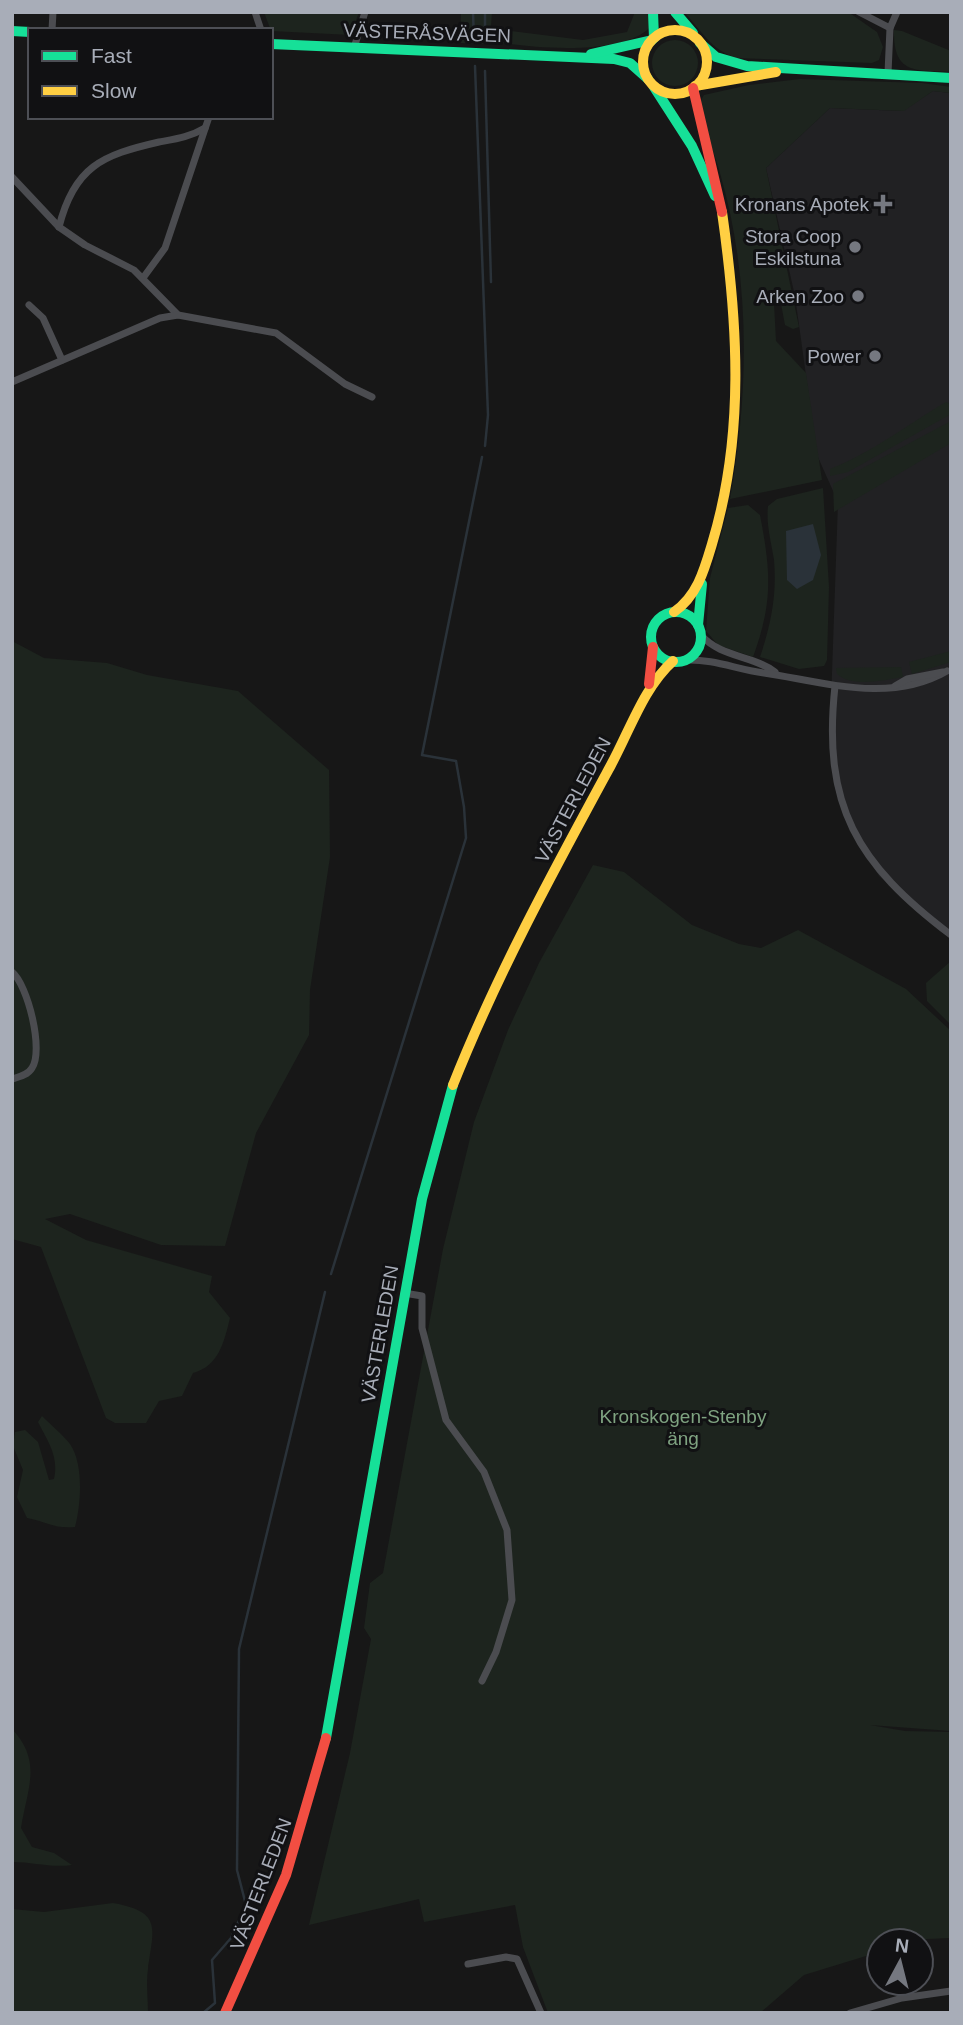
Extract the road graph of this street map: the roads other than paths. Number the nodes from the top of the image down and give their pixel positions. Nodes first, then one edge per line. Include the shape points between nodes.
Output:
1 (365, 12) edge
2 (653, 12) edge
3 (676, 12) edge
4 (859, 12) edge
5 (897, 12) edge
6 (890, 28) junction
7 (653, 39) junction
8 (700, 43) junction
9 (273, 44) edge
10 (354, 48) junction
11 (580, 56) junction
12 (791, 70) junction
13 (888, 73) junction
14 (951, 78) edge
15 (650, 81) junction
16 (694, 87) junction
17 (208, 119) edge
18 (205, 128) junction
19 (12, 177) edge
20 (721, 213) junction
21 (59, 227) junction
22 (143, 278) junction
23 (29, 305) dead end
24 (178, 315) junction
25 (62, 360) junction
26 (12, 382) edge
27 (372, 397) dead end
28 (703, 573) junction
29 (674, 612) junction
30 (700, 631) junction
31 (653, 646) junction
32 (679, 660) junction
33 (949, 671) edge
34 (776, 673) junction
35 (835, 686) junction
36 (648, 689) junction
37 (951, 935) edge
38 (12, 972) edge
39 (12, 1079) edge
40 (404, 1293) junction
41 (482, 1681) dead end
42 (468, 1964) dead end
43 (951, 1991) edge
44 (225, 2013) edge
45 (541, 2013) edge
46 (850, 2013) edge

1 - 10 street
2 - 7 main road
3 - 8 main road
4 - 6 street
5 - 6 street
6 - 13 street
7 - 8 main road via 676,30
7 - 11 main road, VÄSTERÅSVÄGEN
7 - 15 main road via 643,59
8 - 12 main road via 732,63
8 - 16 main road via 706,65
9 - 10 main road, VÄSTERÅSVÄGEN
10 - 11 main road, VÄSTERÅSVÄGEN
11 - 15 main road, VÄSTERÅSVÄGEN via 623,60
12 - 13 main road
12 - 16 main road
13 - 14 main road
15 - 16 main road via 670,93
15 - 20 main road via 692,146
16 - 20 main road via 696,123 720,194
17 - 18 street
18 - 21 street via 103,160 73,186
18 - 22 street via 164,248
19 - 21 street
20 - 28 main road via 736,327 737,374 728,470
21 - 22 street via 127,264
22 - 24 street
23 - 25 street via 43,318
24 - 25 street via 160,318
24 - 27 street via 276,333 345,384
25 - 26 street
28 - 29 main road via 688,602
28 - 30 main road
29 - 30 main road via 687,614
29 - 31 main road via 655,624
30 - 32 main road via 697,650
30 - 34 street via 719,650
31 - 32 main road via 662,656
31 - 36 main road, VÄSTERLEDEN
32 - 34 street via 704,659
32 - 36 main road, VÄSTERLEDEN via 659,672
33 - 35 street via 911,688
34 - 35 street
35 - 37 street via 834,764 852,830 889,884
36 - 40 main road, VÄSTERLEDEN via 472,1033 431,1160
38 - 39 street via 28,995 35,1059 27,1073
40 - 41 street via 422,1296 422,1328 446,1420 484,1472 507,1530 512,1600
40 - 44 main road, VÄSTERLEDEN via 324,1747 286,1875
42 - 45 street via 517,1959
43 - 46 street via 902,1998

